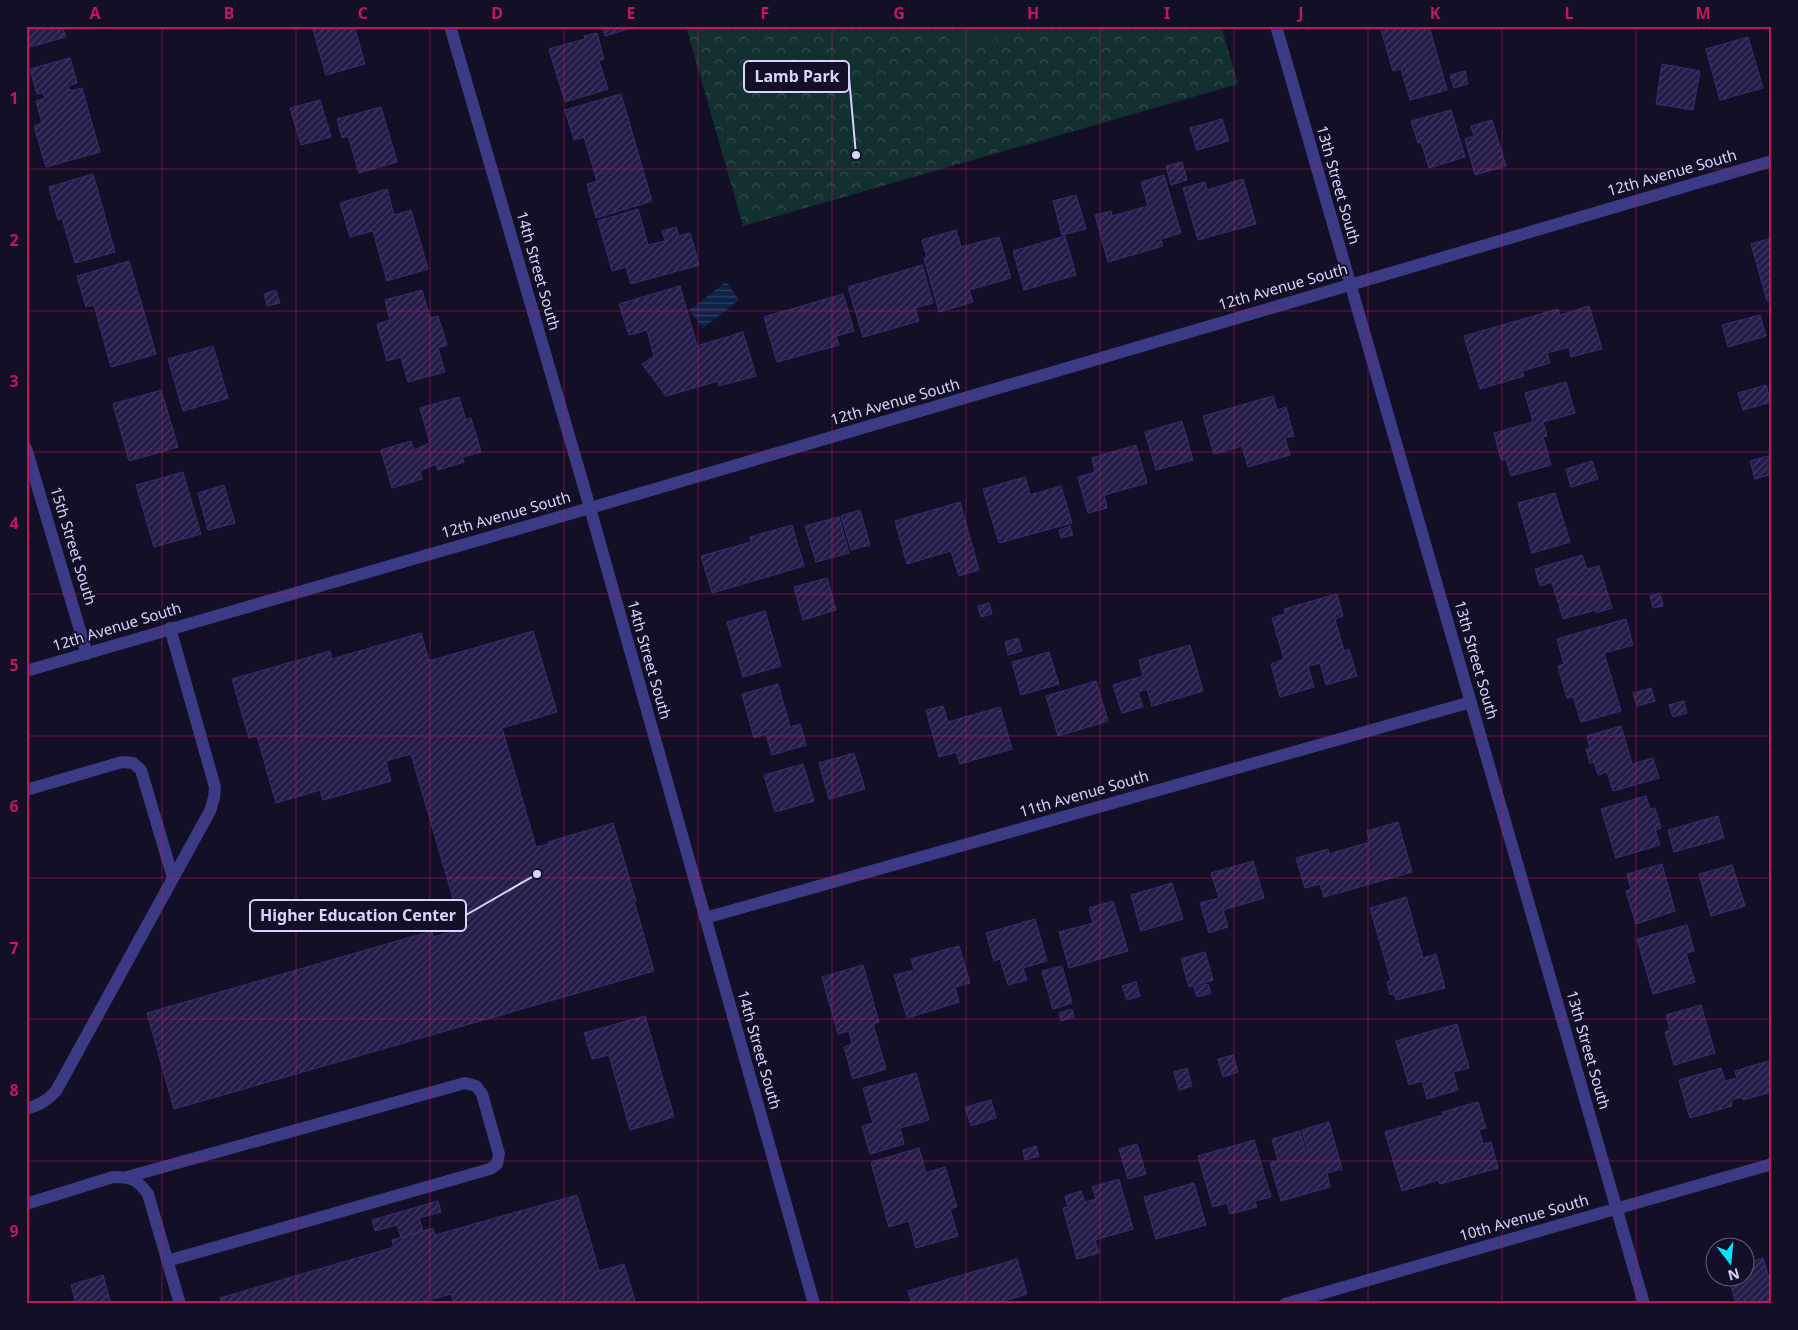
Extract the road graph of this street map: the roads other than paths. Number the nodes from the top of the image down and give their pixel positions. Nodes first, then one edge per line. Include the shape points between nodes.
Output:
1 (450, 26) edge
2 (1276, 26) edge
3 (1772, 161) edge
4 (1350, 285) junction
5 (26, 448) edge
6 (590, 508) junction
7 (170, 628) junction
8 (87, 654) junction
9 (26, 671) edge
10 (1471, 702) junction
11 (26, 790) edge
12 (173, 878) junction
13 (704, 918) junction
14 (26, 1109) edge
15 (1772, 1164) edge
16 (127, 1177) junction
17 (26, 1204) edge
18 (1616, 1208) junction
19 (167, 1261) junction
20 (180, 1304) edge
21 (814, 1304) edge
22 (1285, 1304) edge
23 (1644, 1304) edge

1 - 6 street, 14th Street South
2 - 4 street, 13th Street South
3 - 4 street, 12th Avenue South
4 - 6 street, 12th Avenue South
4 - 10 street, 13th Street South
5 - 8 street, 15th Street South
6 - 7 street, 12th Avenue South
6 - 13 street, 14th Street South
7 - 8 street, 12th Avenue South
7 - 12 street via 215,787 210,811
8 - 9 street, 12th Avenue South
10 - 13 street, 11th Avenue South
10 - 18 street, 13th Street South
11 - 12 street via 122,762 133,763 141,770
12 - 14 street via 56,1091 40,1105
13 - 21 street, 14th Street South
15 - 18 street, 10th Avenue South
16 - 17 street via 113,1177
16 - 19 street via 140,1182 148,1194
16 - 19 street via 465,1084 476,1086 482,1094 499,1154 497,1164 490,1169
18 - 22 street, 10th Avenue South
18 - 23 street, 13th Street South
19 - 20 street

